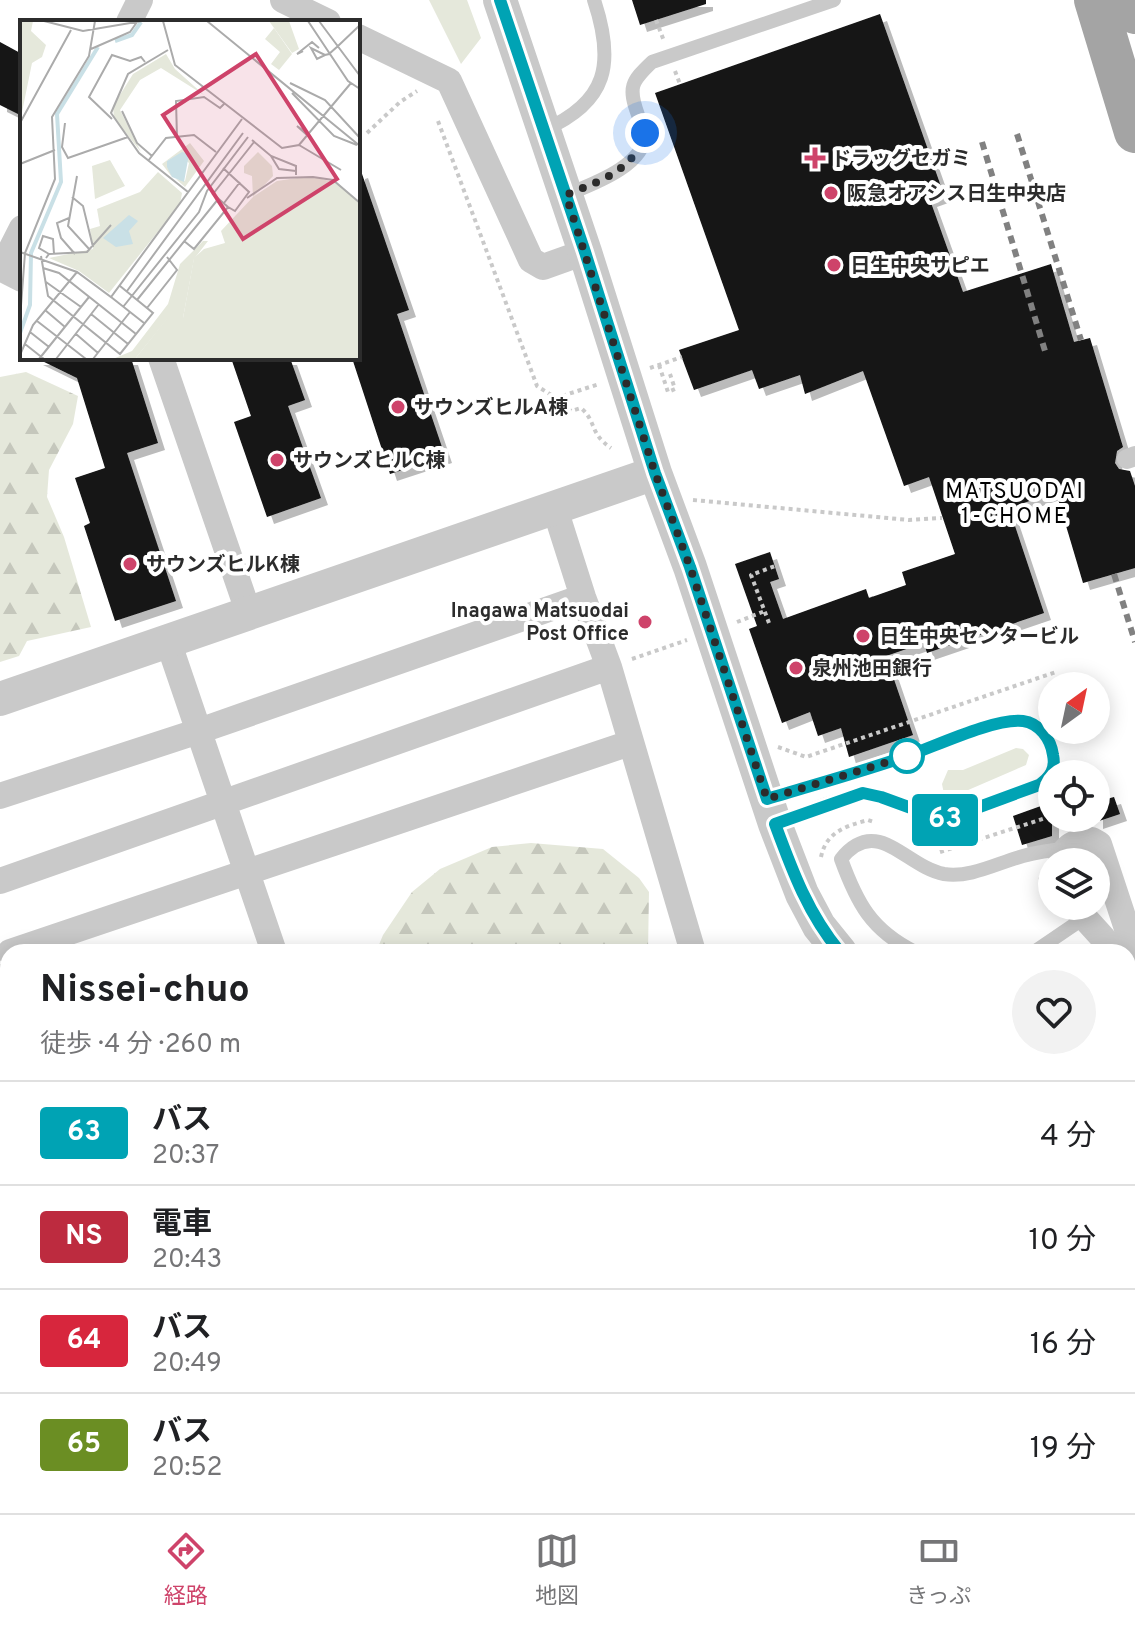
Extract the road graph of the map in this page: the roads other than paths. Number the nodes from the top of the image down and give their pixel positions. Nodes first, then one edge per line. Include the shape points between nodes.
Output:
1 (140, 0) edge
2 (283, 0) edge
3 (500, 0) edge
4 (594, 0) edge
5 (1095, 0) edge
6 (1131, 0) edge
7 (828, 1) edge
8 (1135, 13) edge
9 (130, 20) edge
10 (324, 20) edge
11 (360, 38) edge
12 (544, 130) junction
13 (1135, 132) edge
14 (566, 195) junction
15 (20, 232) edge
16 (585, 252) junction
17 (0, 268) edge
18 (20, 278) edge
19 (162, 360) edge
20 (655, 473) junction
21 (555, 509) junction
22 (583, 597) junction
23 (249, 614) junction
24 (168, 641) junction
25 (609, 667) junction
26 (0, 699) edge
27 (199, 731) junction
28 (630, 743) junction
29 (0, 796) edge
30 (224, 804) junction
31 (771, 811) junction
32 (1074, 848) edge
33 (1102, 848) edge
34 (1038, 854) edge
35 (247, 872) junction
36 (1110, 873) edge
37 (0, 881) edge
38 (1072, 920) edge
39 (1075, 920) edge
40 (33, 944) edge
41 (271, 944) edge
42 (691, 944) edge
43 (834, 944) edge
44 (900, 944) edge
45 (1043, 944) edge
46 (1105, 944) edge
47 (1132, 944) edge

1 - 9 street
2 - 10 street
3 - 12 street
4 - 12 lane via 607,51 600,79 585,106
5 - 13 main road
6 - 8 main road
7 - 14 lane via 652,62 635,79 631,96 645,133 640,149 617,172
11 - 16 street via 449,81 531,260 543,267
12 - 14 street
14 - 16 street
15 - 17 street
16 - 20 street
17 - 18 street
19 - 23 street
20 - 21 street
20 - 31 street
21 - 22 street
21 - 23 street
22 - 25 street
22 - 27 street
23 - 24 street
24 - 26 street
24 - 27 street
25 - 28 street
25 - 30 street
27 - 29 street
27 - 30 street
28 - 35 street
28 - 42 street
30 - 35 street
30 - 37 street
31 - 31 lane via 1010,720 1038,727 1054,757 1049,778 1039,785 944,820 863,793
31 - 43 street via 802,894
32 - 33 street via 1084,840
34 - 44 lane via 955,875 940,873 879,841 859,842 841,859 855,898 869,919
35 - 40 street
35 - 41 street
36 - 47 street
38 - 45 lane
39 - 46 street

